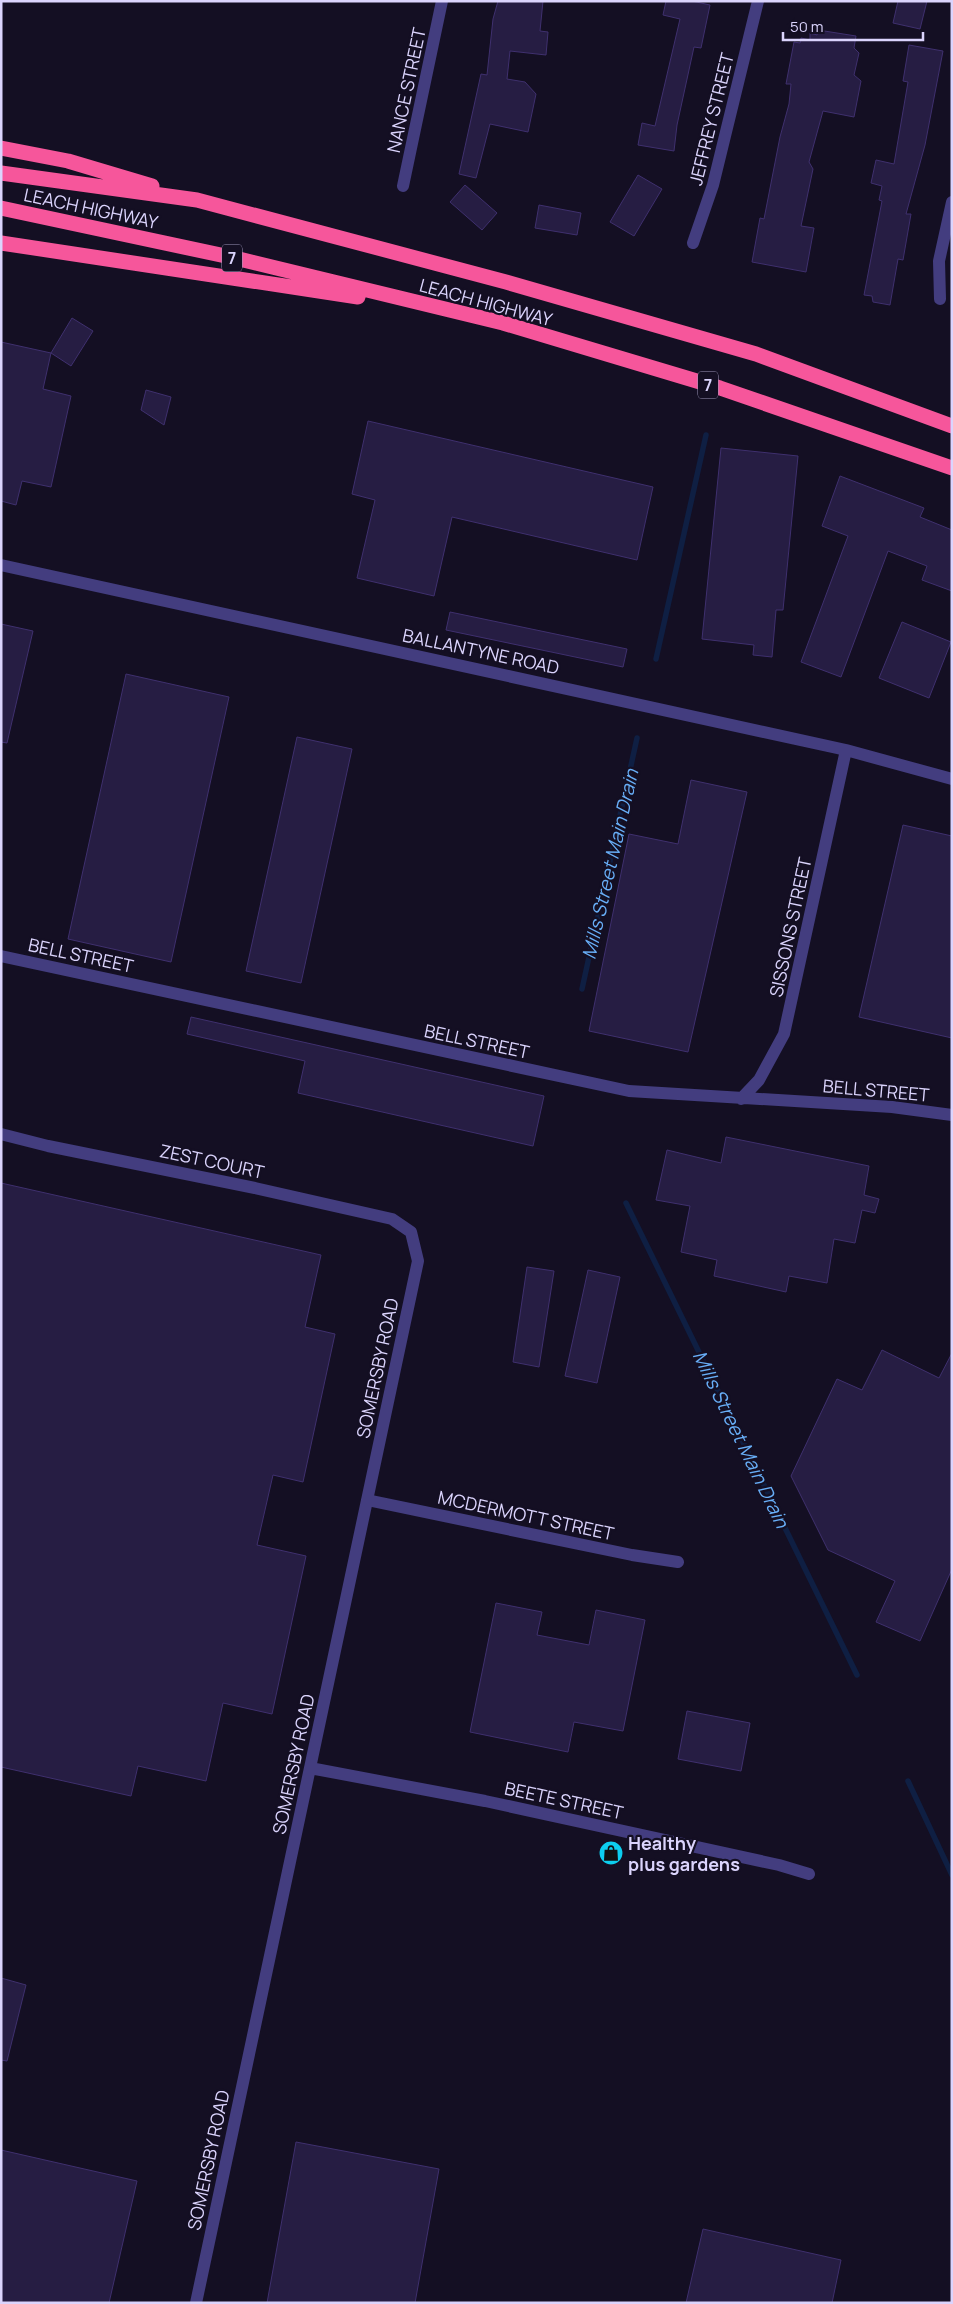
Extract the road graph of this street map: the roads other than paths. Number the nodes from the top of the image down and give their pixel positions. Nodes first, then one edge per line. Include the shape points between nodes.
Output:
1 (442, 1) edge
2 (758, 1) edge
3 (1, 148) edge
4 (1, 173) edge
5 (403, 186) dead end
6 (197, 200) junction
7 (952, 202) edge
8 (1, 208) edge
9 (1, 243) edge
10 (692, 243) dead end
11 (940, 299) dead end
12 (461, 313) junction
13 (952, 426) edge
14 (952, 468) edge
15 (1, 565) edge
16 (846, 750) junction
17 (952, 779) edge
18 (1, 956) edge
19 (741, 1099) junction
20 (952, 1115) edge
21 (1, 1134) edge
22 (411, 1232) joint
23 (367, 1500) junction
24 (678, 1562) dead end
25 (310, 1768) junction
26 (809, 1874) dead end
27 (196, 2303) edge

1 - 5 street, NANCE STREET
2 - 10 street, JEFFREY STREET via 713,185
3 - 6 highway via 68,161
4 - 6 highway, LEACH HIGHWAY
6 - 13 highway, LEACH HIGHWAY via 515,285 756,354
7 - 11 street via 939,261
8 - 12 highway, LEACH HIGHWAY / 7 via 235,258
9 - 12 highway
12 - 14 highway, LEACH HIGHWAY / 7 via 720,388
15 - 16 street, BALLANTYNE ROAD
16 - 17 street, BALLANTYNE ROAD
16 - 19 street, SISSONS STREET via 784,1034 759,1080
18 - 19 street, BELL STREET via 629,1091
19 - 20 street, BELL STREET via 892,1106
21 - 22 street, ZEST COURT via 392,1219
22 - 23 street, SOMERSBY ROAD via 418,1261
23 - 24 street, MCDERMOTT STREET
23 - 25 street, SOMERSBY ROAD
25 - 26 street, BEETE STREET via 494,1803
25 - 27 street, SOMERSBY ROAD

